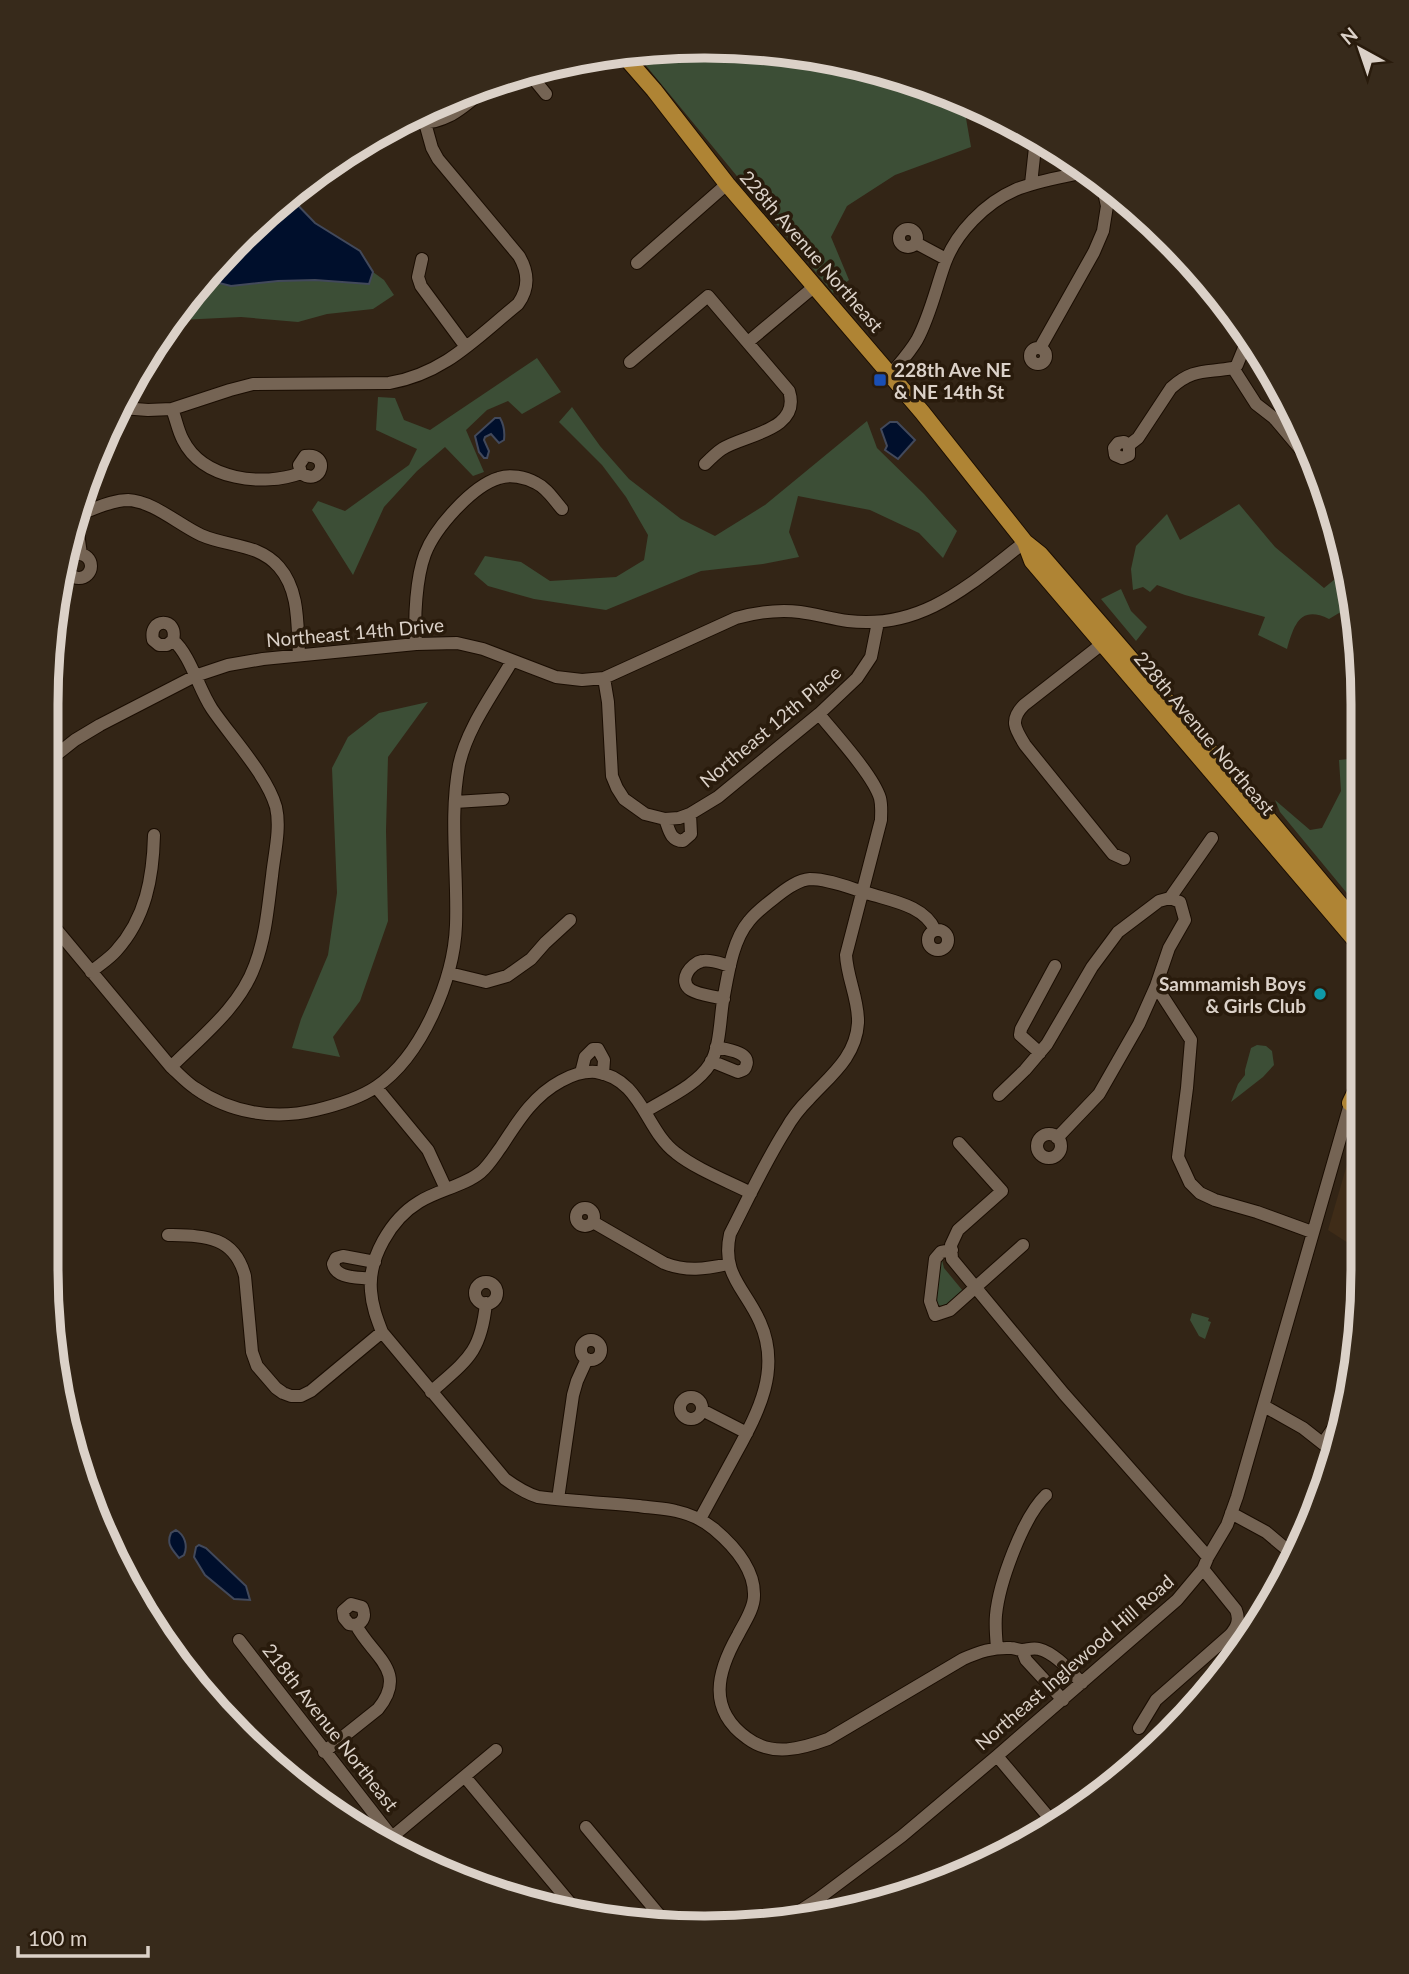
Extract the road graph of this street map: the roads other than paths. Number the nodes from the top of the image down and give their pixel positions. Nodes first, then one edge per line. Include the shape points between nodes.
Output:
1 (630, 62) edge
2 (535, 81) edge
3 (546, 94) dead end
4 (466, 104) edge
5 (422, 122) edge
6 (425, 123) junction
7 (1035, 148) edge
8 (1074, 174) edge
9 (727, 184) junction
10 (1031, 184) junction
11 (1105, 197) edge
12 (916, 243) dead end
13 (422, 259) dead end
14 (946, 259) junction
15 (636, 263) dead end
16 (815, 286) junction
17 (748, 342) junction
18 (466, 347) junction
19 (1040, 348) dead end
20 (1244, 348) edge
21 (630, 362) dead end
22 (1233, 368) junction
23 (891, 374) junction
24 (129, 409) edge
25 (172, 409) junction
26 (1129, 445) dead end
27 (1297, 445) edge
28 (705, 464) dead end
29 (301, 473) dead end
30 (562, 509) dead end
31 (88, 511) edge
32 (79, 541) edge
33 (1025, 542) junction
34 (81, 554) dead end
35 (1083, 604) junction
36 (878, 622) junction
37 (173, 640) dead end
38 (1102, 643) junction
39 (416, 644) junction
40 (299, 655) junction
41 (512, 661) junction
42 (195, 676) junction
43 (604, 678) junction
44 (819, 714) junction
45 (58, 753) edge
46 (1202, 762) junction
47 (1251, 798) junction
48 (503, 799) dead end
49 (455, 802) junction
50 (690, 814) junction
51 (666, 819) junction
52 (154, 835) dead end
53 (1212, 838) dead end
54 (1124, 859) dead end
55 (863, 892) junction
56 (1170, 898) junction
57 (1351, 917) edge
58 (570, 920) dead end
59 (935, 930) dead end
60 (58, 932) edge
61 (1351, 936) edge
62 (730, 966) junction
63 (1055, 966) dead end
64 (91, 972) junction
65 (449, 973) junction
66 (1156, 986) junction
67 (723, 999) junction
68 (716, 1047) junction
69 (1040, 1053) junction
70 (712, 1061) junction
71 (171, 1067) junction
72 (581, 1073) junction
73 (603, 1074) junction
74 (376, 1087) junction
75 (999, 1095) dead end
76 (1351, 1100) edge
77 (1350, 1103) joint
78 (646, 1111) junction
79 (1057, 1138) dead end
80 (960, 1143) dead end
81 (446, 1189) junction
82 (751, 1194) junction
83 (593, 1222) dead end
84 (1312, 1232) junction
85 (168, 1235) dead end
86 (1023, 1245) dead end
87 (952, 1250) junction
88 (728, 1264) junction
89 (976, 1287) junction
90 (486, 1303) dead end
91 (382, 1332) junction
92 (587, 1359) dead end
93 (431, 1392) junction
94 (1264, 1406) junction
95 (702, 1410) dead end
96 (747, 1433) junction
97 (1330, 1433) edge
98 (1323, 1443) junction
99 (1326, 1446) edge
100 (1046, 1494) dead end
101 (558, 1499) junction
102 (1231, 1513) junction
103 (700, 1519) junction
104 (1288, 1550) edge
105 (1206, 1563) junction
106 (356, 1625) dead end
107 (239, 1640) dead end
108 (997, 1648) junction
109 (1022, 1650) junction
110 (1082, 1683) junction
111 (1063, 1700) junction
112 (1139, 1728) dead end
113 (496, 1750) dead end
114 (324, 1752) junction
115 (998, 1756) junction
116 (465, 1777) junction
117 (1048, 1817) edge
118 (586, 1827) dead end
119 (382, 1831) edge
120 (393, 1837) edge
121 (569, 1902) edge
122 (801, 1909) edge
123 (659, 1915) edge

1 - 9 main road, 228th Avenue Northeast
2 - 3 street
4 - 6 street via 451,116
5 - 6 street
6 - 18 street via 438,159 525,266 527,278 518,304
7 - 10 street
8 - 10 street
9 - 15 street
9 - 16 main road, 228th Avenue Northeast
10 - 14 street via 985,209
11 - 19 street via 1103,231
12 - 14 street
13 - 18 street via 418,269 421,286
14 - 23 street via 917,341
16 - 17 street
16 - 23 main road, 228th Avenue Northeast
17 - 21 street via 708,296
17 - 28 street via 789,391 787,414 766,432 721,449
18 - 25 street via 441,366 407,380 253,384
20 - 22 street
22 - 26 street via 1199,370 1177,382
22 - 27 street via 1256,404
23 - 33 main road, 228th Avenue Northeast
24 - 25 street
25 - 29 street via 183,440 198,458 223,474 270,480
30 - 39 street via 535,482 510,476 491,481 455,510 424,555 414,621
31 - 40 street via 117,501 139,502 204,536 245,545 270,558 286,578 295,600
32 - 34 street
33 - 35 main road, 228th Avenue Northeast
33 - 36 street via 934,607
33 - 38 main road, 228th Avenue Northeast via 1032,561
35 - 38 main road via 1083,616
35 - 47 main road, 228th Avenue Northeast
36 - 43 street, Northeast 14th Drive via 800,612 754,613
36 - 44 street, Northeast 12th Place via 866,666
37 - 42 street
38 - 46 main road, 228th Avenue Northeast
38 - 54 street via 1024,705 1015,719 1016,729 1113,854
39 - 40 street, Northeast 14th Drive
39 - 41 street, Northeast 14th Drive via 457,643
40 - 42 street, Northeast 14th Drive via 228,665
41 - 43 street, Northeast 14th Drive via 556,677
41 - 49 street via 463,749
42 - 45 street, Northeast 14th Drive via 100,725
42 - 71 street via 204,697 258,772 276,808 277,832 266,926 255,967 221,1018
43 - 51 street via 612,776 624,799 635,808
44 - 50 street, Northeast 12th Place via 718,797
44 - 55 street via 879,796 881,820
46 - 47 main road via 1211,766 1237,797
46 - 61 main road, 228th Avenue Northeast
47 - 57 main road, 228th Avenue Northeast
48 - 49 street
49 - 65 street via 456,924
50 - 51 street
50 - 51 street via 691,835 683,841 672,836
52 - 64 street via 148,891 136,924 114,953
53 - 56 street
55 - 59 street via 915,910 931,921
55 - 62 street via 810,879 787,888 750,920
55 - 82 street via 846,955 857,1003 855,1039 838,1070 787,1127
56 - 66 street via 1180,902 1185,920
56 - 69 street via 1159,901 1118,932
58 - 65 street via 531,960 508,976 486,982
60 - 64 street
62 - 67 street
62 - 67 street via 700,961 685,977 693,991
63 - 69 street via 1021,1029 1020,1035
64 - 71 street
65 - 74 street via 418,1041
66 - 79 street via 1099,1094
66 - 84 street via 1191,1040 1178,1157 1190,1183 1215,1200
67 - 68 street
68 - 70 street
68 - 70 street via 743,1055 747,1065 738,1072
69 - 75 street
70 - 78 street via 693,1081
71 - 74 street via 220,1103 250,1113 310,1111 344,1103
72 - 73 street
72 - 73 street via 585,1057 598,1049 604,1060
72 - 81 street via 538,1097 481,1172
73 - 78 street via 626,1087
74 - 81 street via 420,1138
76 - 77 street, Northeast Inglewood Hill Road
77 - 84 street, Northeast Inglewood Hill Road
78 - 82 street via 675,1153
80 - 87 street via 1002,1191 958,1230
81 - 91 street via 405,1213 381,1244 373,1270 373,1303
82 - 88 street via 730,1234
83 - 88 street via 676,1268 700,1270
84 - 94 street, Northeast Inglewood Hill Road
85 - 91 street via 213,1238 234,1253 245,1276 254,1360 283,1393 301,1396 311,1391
86 - 89 street
87 - 89 street via 952,1259
87 - 89 street via 935,1259 930,1301 934,1315 950,1310
88 - 96 street via 760,1321 769,1355 765,1392
89 - 105 street
90 - 93 street via 484,1327 474,1350
91 - 93 street
92 - 101 street via 573,1395
93 - 101 street via 505,1479 527,1494
94 - 98 street
94 - 102 street, Northeast Inglewood Hill Road
95 - 96 street
96 - 103 street
97 - 98 street
98 - 99 street
100 - 108 street via 1021,1534 1004,1578 996,1612
101 - 103 street via 676,1511
102 - 104 street
102 - 105 street, Northeast Inglewood Hill Road
103 - 108 street via 731,1546 753,1584 754,1598 722,1668 719,1688 729,1721 765,1748 783,1751 828,1738 963,1659
105 - 110 street, Northeast Inglewood Hill Road via 1177,1600
105 - 112 street via 1236,1610 1235,1629 1156,1700
106 - 114 street via 386,1666 389,1688 377,1709
107 - 114 street, 218th Avenue Northeast
108 - 109 street
109 - 110 street via 1046,1652
109 - 111 street
110 - 111 street, Northeast Inglewood Hill Road
111 - 115 street, Northeast Inglewood Hill Road
113 - 116 street
114 - 119 street, 218th Avenue Northeast
115 - 117 street
115 - 122 street, Northeast Inglewood Hill Road via 869,1862
116 - 120 street
116 - 121 street
118 - 123 street

